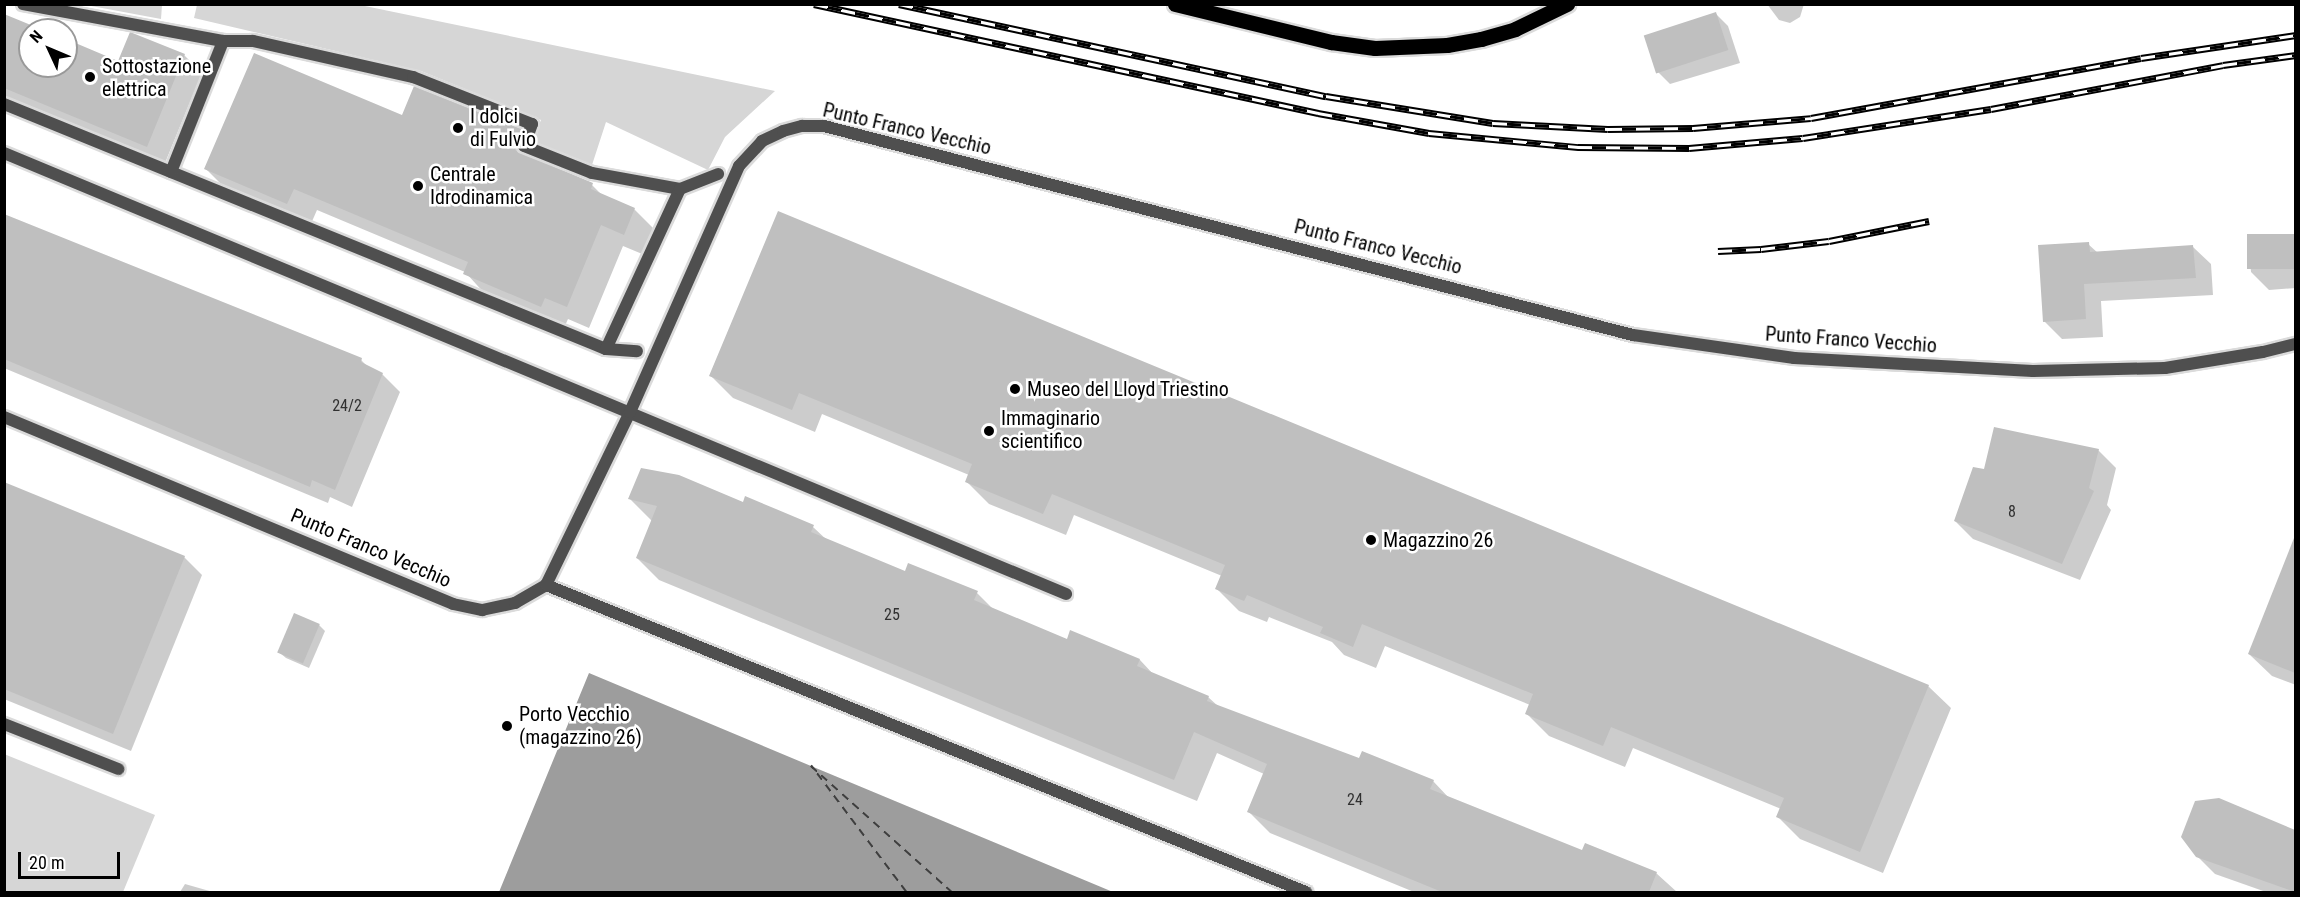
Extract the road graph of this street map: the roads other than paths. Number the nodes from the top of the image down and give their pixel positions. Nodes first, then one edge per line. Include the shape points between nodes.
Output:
1 (23, 4) edge
2 (1174, 4) edge
3 (1567, 4) edge
4 (177, 19) dead end
5 (177, 33) junction
6 (223, 41) junction
7 (4, 104) edge
8 (4, 153) edge
9 (171, 172) junction
10 (718, 174) dead end
11 (680, 189) junction
12 (2295, 344) edge
13 (606, 349) junction
14 (637, 351) dead end
15 (630, 412) junction
16 (4, 417) edge
17 (546, 585) junction
18 (1066, 594) dead end
19 (4, 724) edge
20 (118, 769) dead end
21 (1306, 892) edge

1 - 5 street
2 - 3 main road via 1331,42 1375,48 1447,45 1481,39 1515,29
4 - 5 street
5 - 6 street
6 - 9 street
6 - 11 street via 253,41 412,77 532,123 524,146 592,173
7 - 9 street
8 - 15 street
9 - 13 street
10 - 11 street
11 - 13 street
12 - 15 street, Punto Franco Vecchio via 2165,368 2033,371 1794,358 1633,335 824,126 802,126 762,141 739,166
13 - 14 street
15 - 17 street, Punto Franco Vecchio
15 - 18 street
16 - 17 street, Punto Franco Vecchio via 453,604 482,610 514,603
17 - 21 street
19 - 20 street

